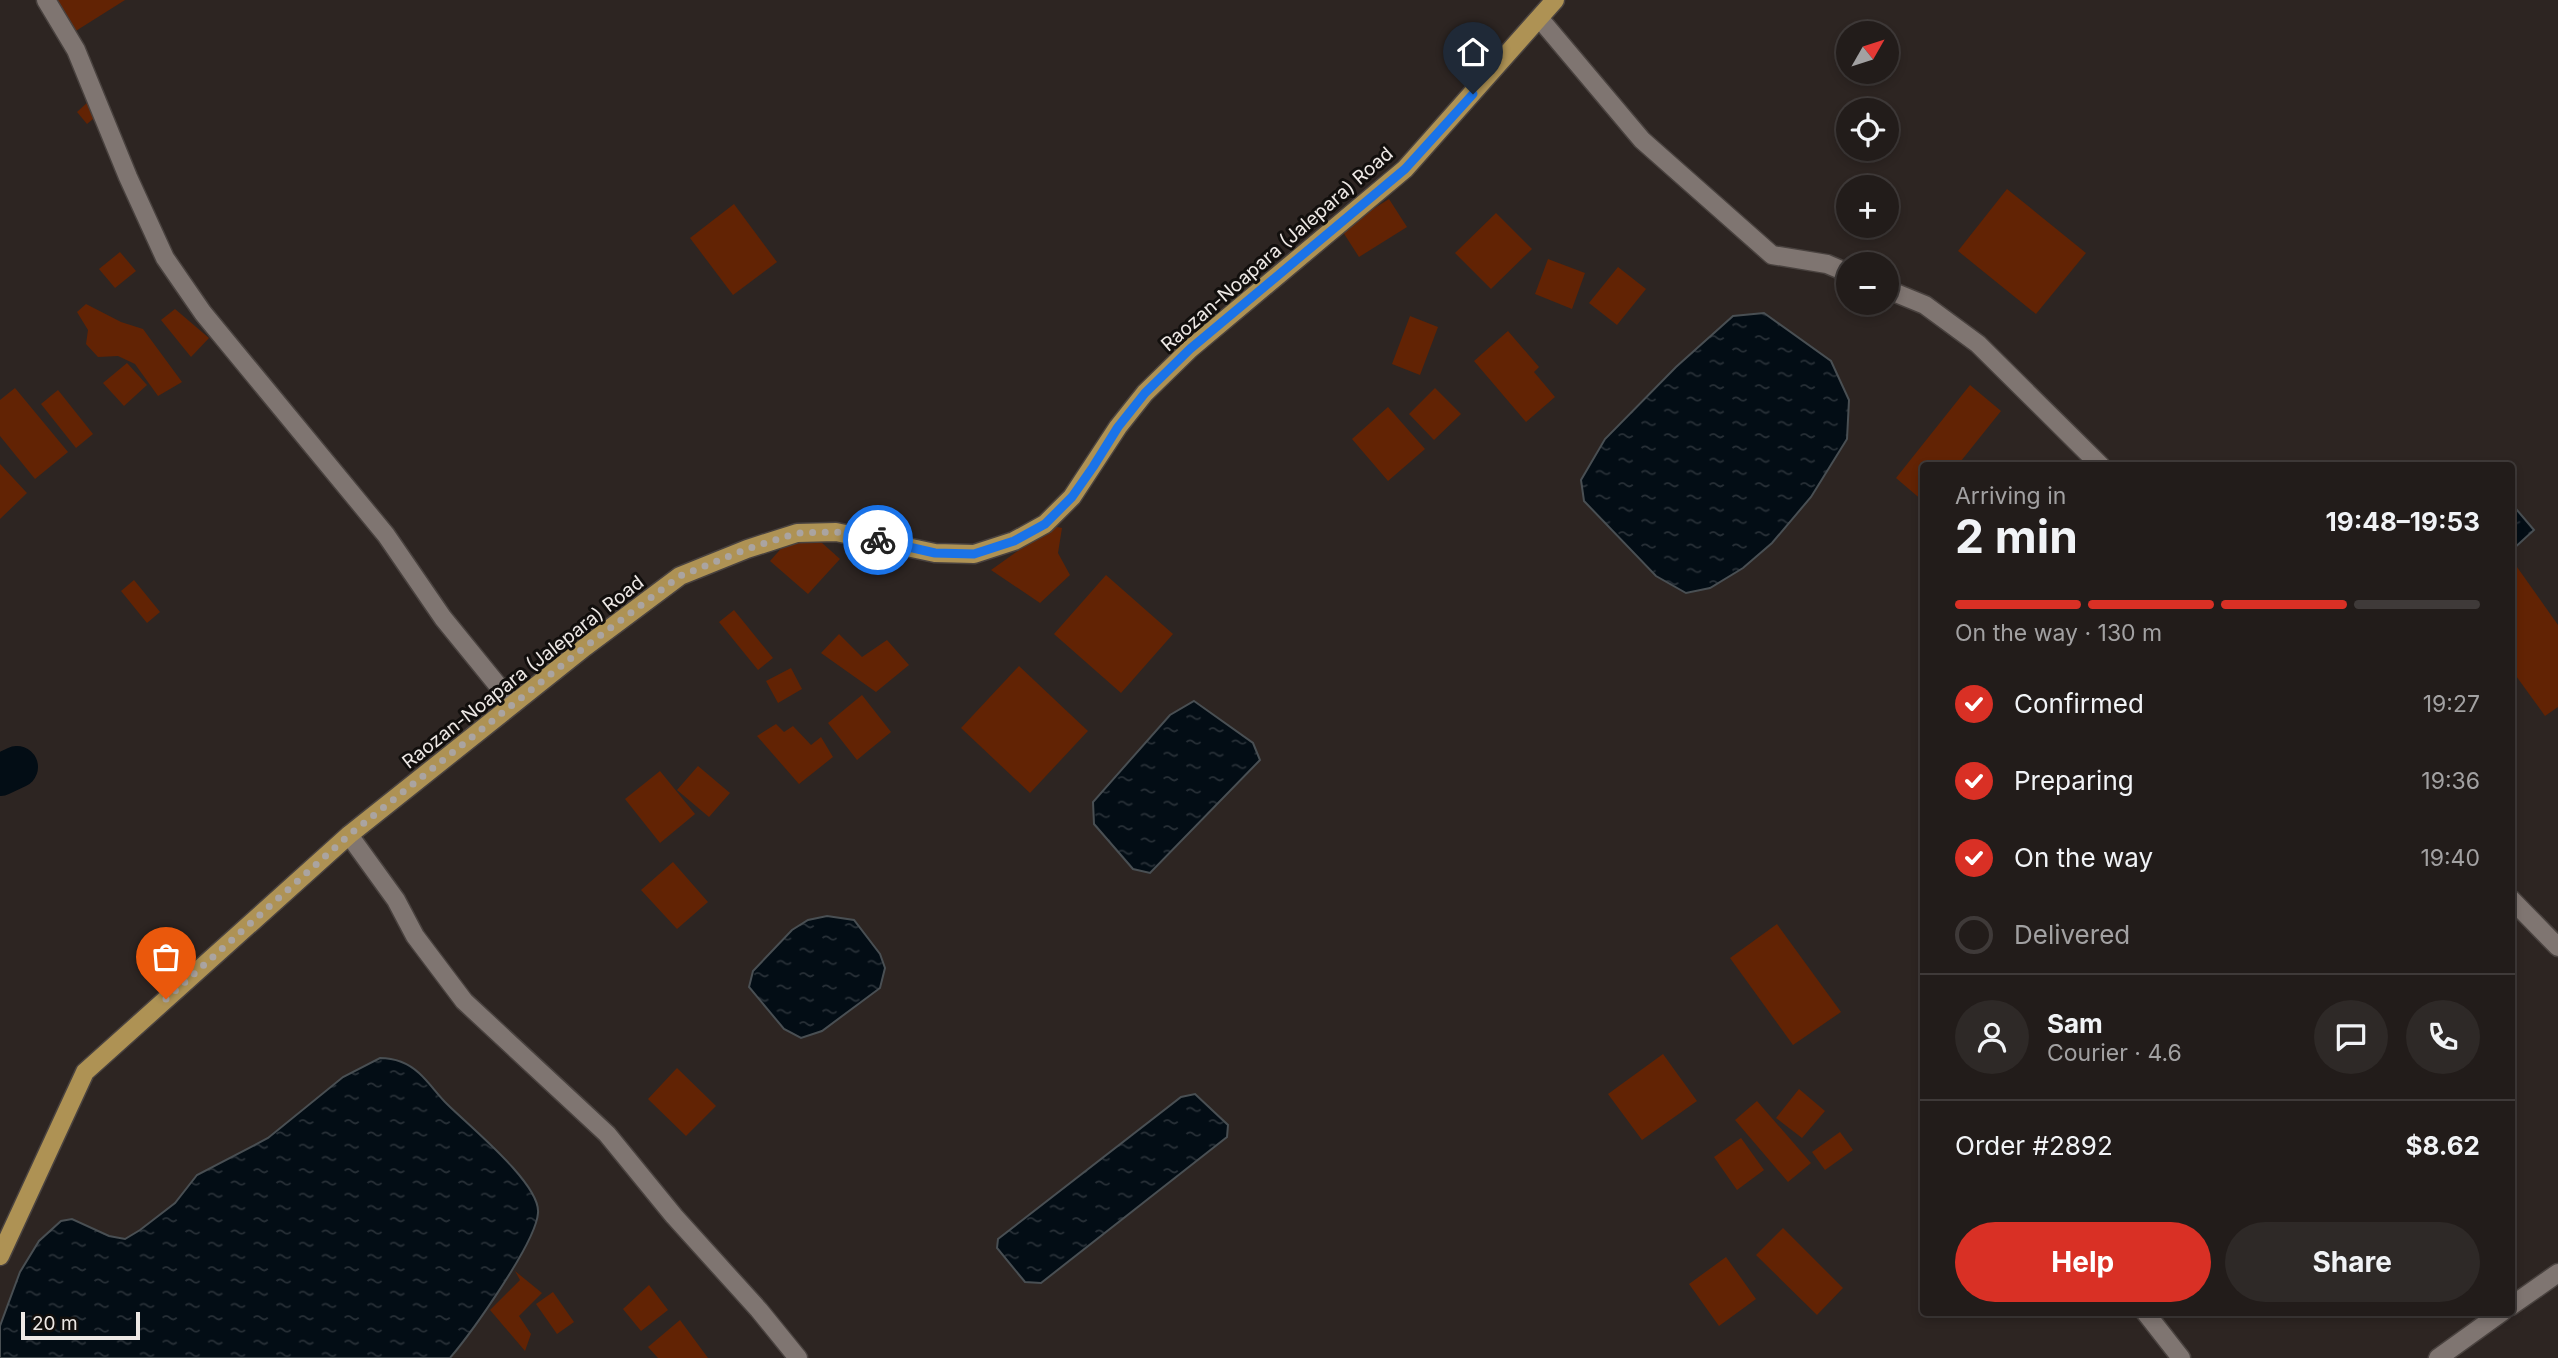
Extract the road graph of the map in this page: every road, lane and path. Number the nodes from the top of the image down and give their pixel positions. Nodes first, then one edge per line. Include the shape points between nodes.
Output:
1 (46, 0) edge
2 (1555, 0) edge
3 (1540, 19) junction
4 (1836, 268) edge
5 (1899, 294) edge
6 (2097, 462) edge
7 (513, 704) junction
8 (349, 835) junction
9 (2515, 903) edge
10 (2558, 947) edge
11 (0, 1256) edge
12 (2558, 1273) edge
13 (2515, 1303) edge
14 (2148, 1316) edge
15 (2496, 1316) edge
16 (798, 1358) edge
17 (2181, 1358) edge
18 (2438, 1358) edge

1 - 7 street via 76,50 165,258 202,313 386,535 443,618
2 - 3 main road, Raozan-Noapara (Jalepara) Road
3 - 4 street via 1642,141 1772,255
3 - 7 main road, Raozan-Noapara (Jalepara) Road via 1405,169 1190,349 1145,393 1072,497 1045,524 1014,541 974,554 935,553 836,532 797,533 747,549 680,576
5 - 6 street via 1925,305 1978,344
7 - 8 main road, Raozan-Noapara (Jalepara) Road
8 - 11 main road, Raozan-Noapara (Jalepara) Road via 85,1072
8 - 16 street via 464,1001 607,1134
9 - 10 street
12 - 13 street
14 - 17 street
15 - 18 street

